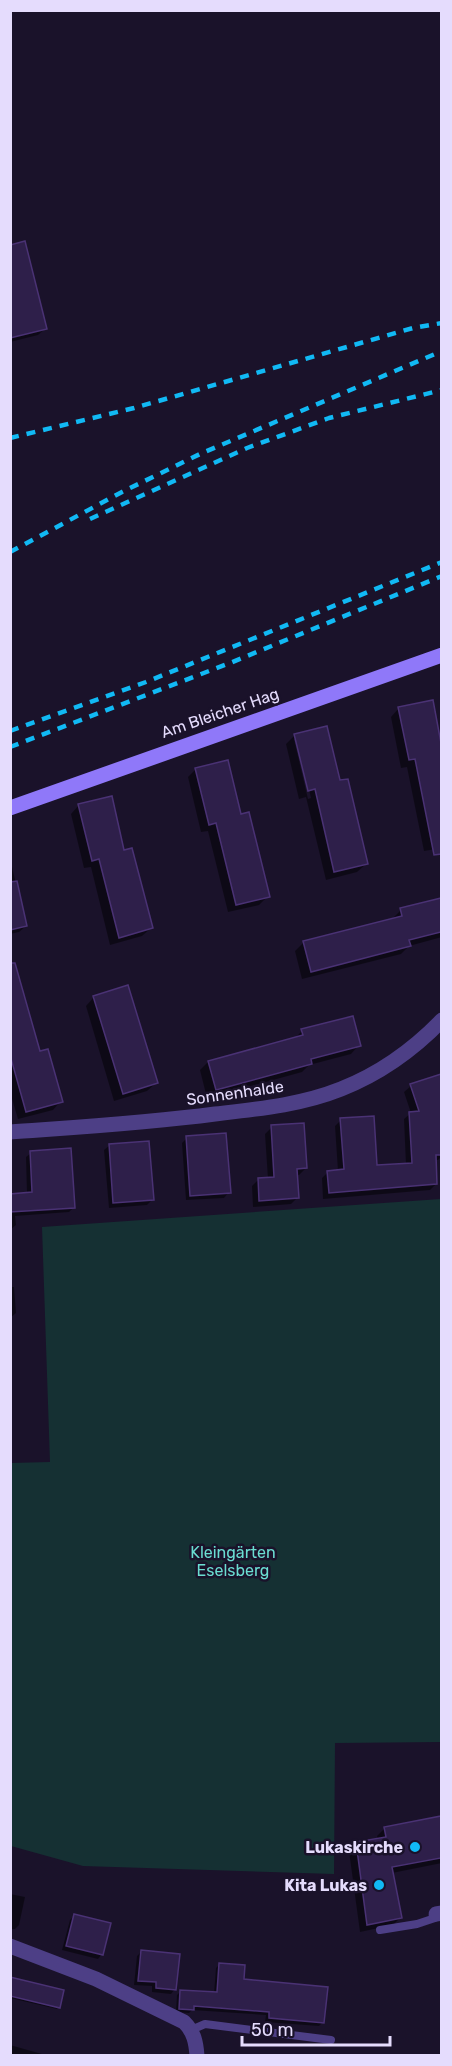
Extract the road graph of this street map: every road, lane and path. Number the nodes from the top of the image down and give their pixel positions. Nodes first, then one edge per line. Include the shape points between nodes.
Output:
1 (441, 655) edge
2 (10, 808) edge
3 (441, 1020) edge
4 (10, 1132) edge
5 (439, 1914) edge
6 (380, 1930) dead end
7 (10, 1946) edge
8 (191, 2030) junction
9 (331, 2040) dead end
10 (197, 2055) edge

1 - 2 street, Am Bleicher Hag
3 - 4 street, Sonnenhalde via 422,1041 385,1067 307,1101 187,1118
5 - 6 lane via 417,1924
7 - 8 street via 96,1979 184,2022
8 - 9 lane via 205,2024
8 - 10 street

